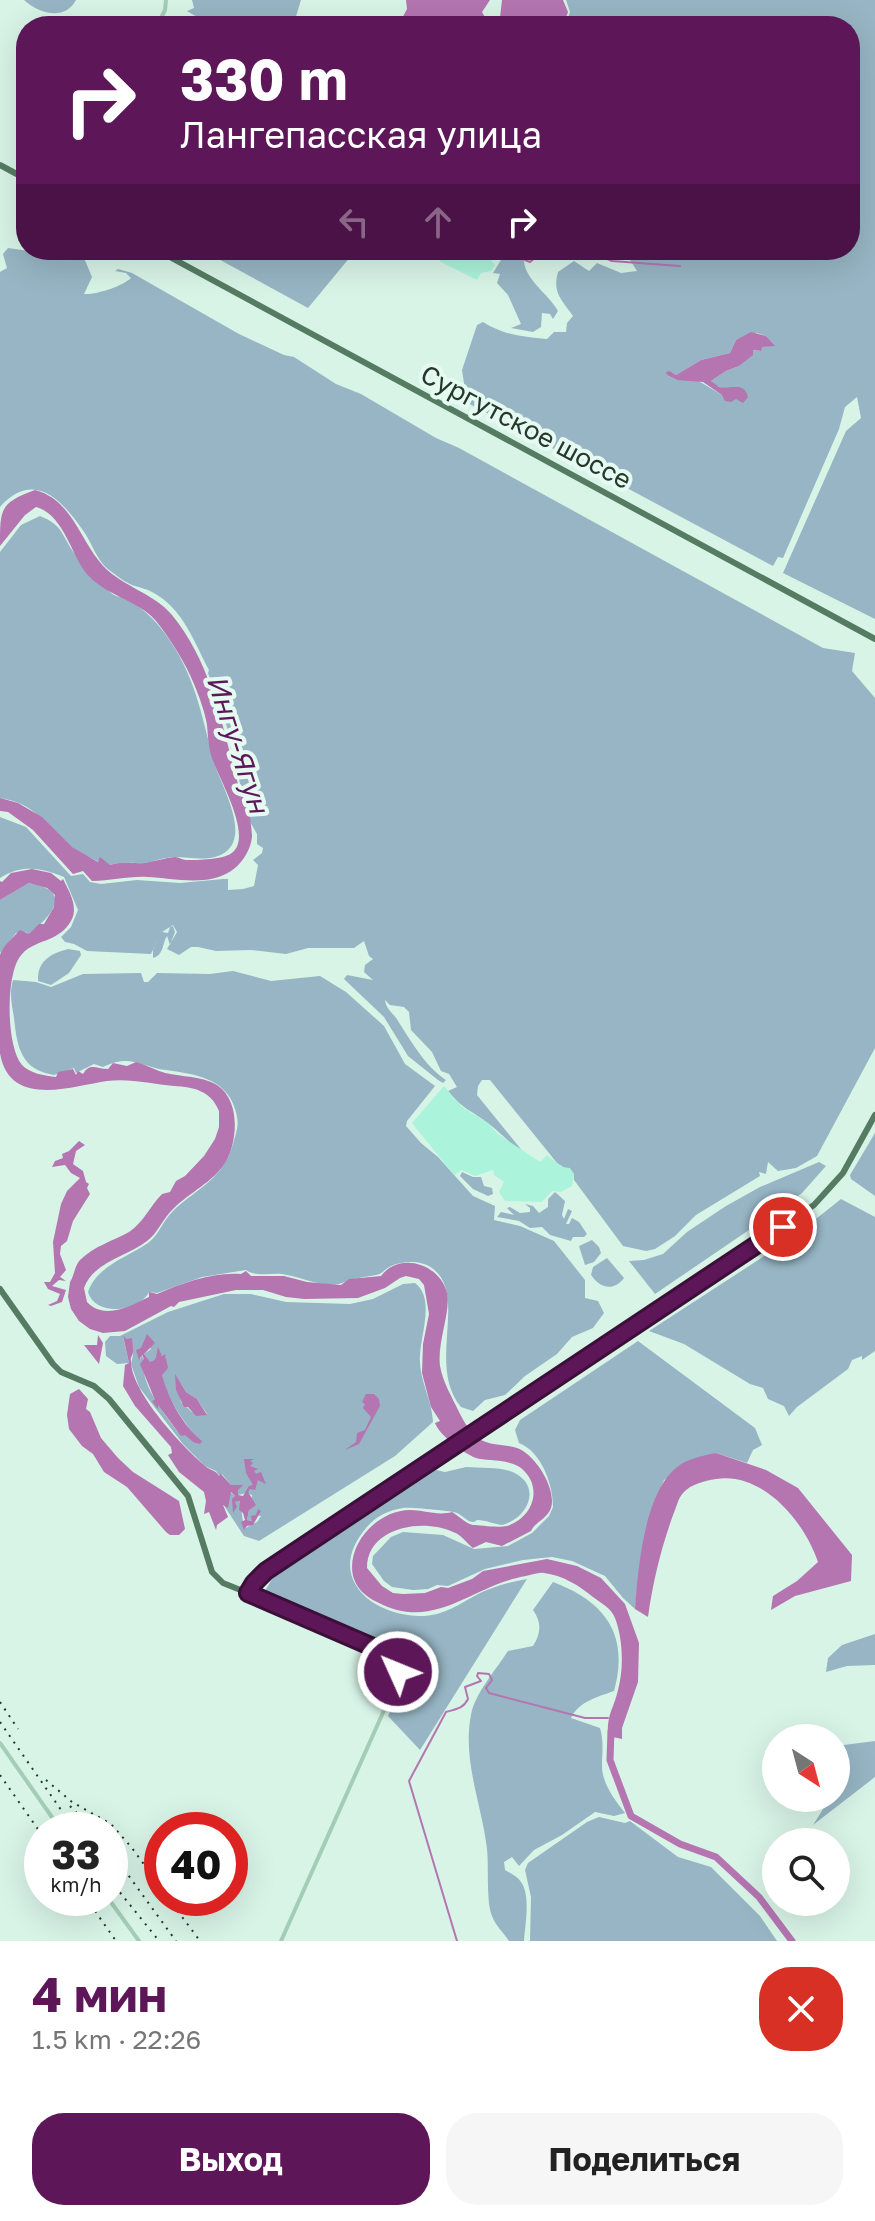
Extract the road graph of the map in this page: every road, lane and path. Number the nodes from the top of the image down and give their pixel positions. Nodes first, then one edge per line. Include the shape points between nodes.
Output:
1 (175, 260) edge
2 (875, 639) edge
3 (875, 1115) edge
4 (0, 1289) edge
5 (248, 1593) junction
6 (0, 1743) edge
7 (48, 1812) edge
8 (121, 1916) edge
9 (139, 1941) edge
10 (281, 1941) edge

1 - 2 main road, Сургутское шоссе
3 - 5 main road via 843,1173 814,1205 266,1571
4 - 5 main road via 53,1364 103,1393 179,1482 194,1511 212,1572
5 - 10 street via 382,1651 398,1672
6 - 7 street
8 - 9 street

